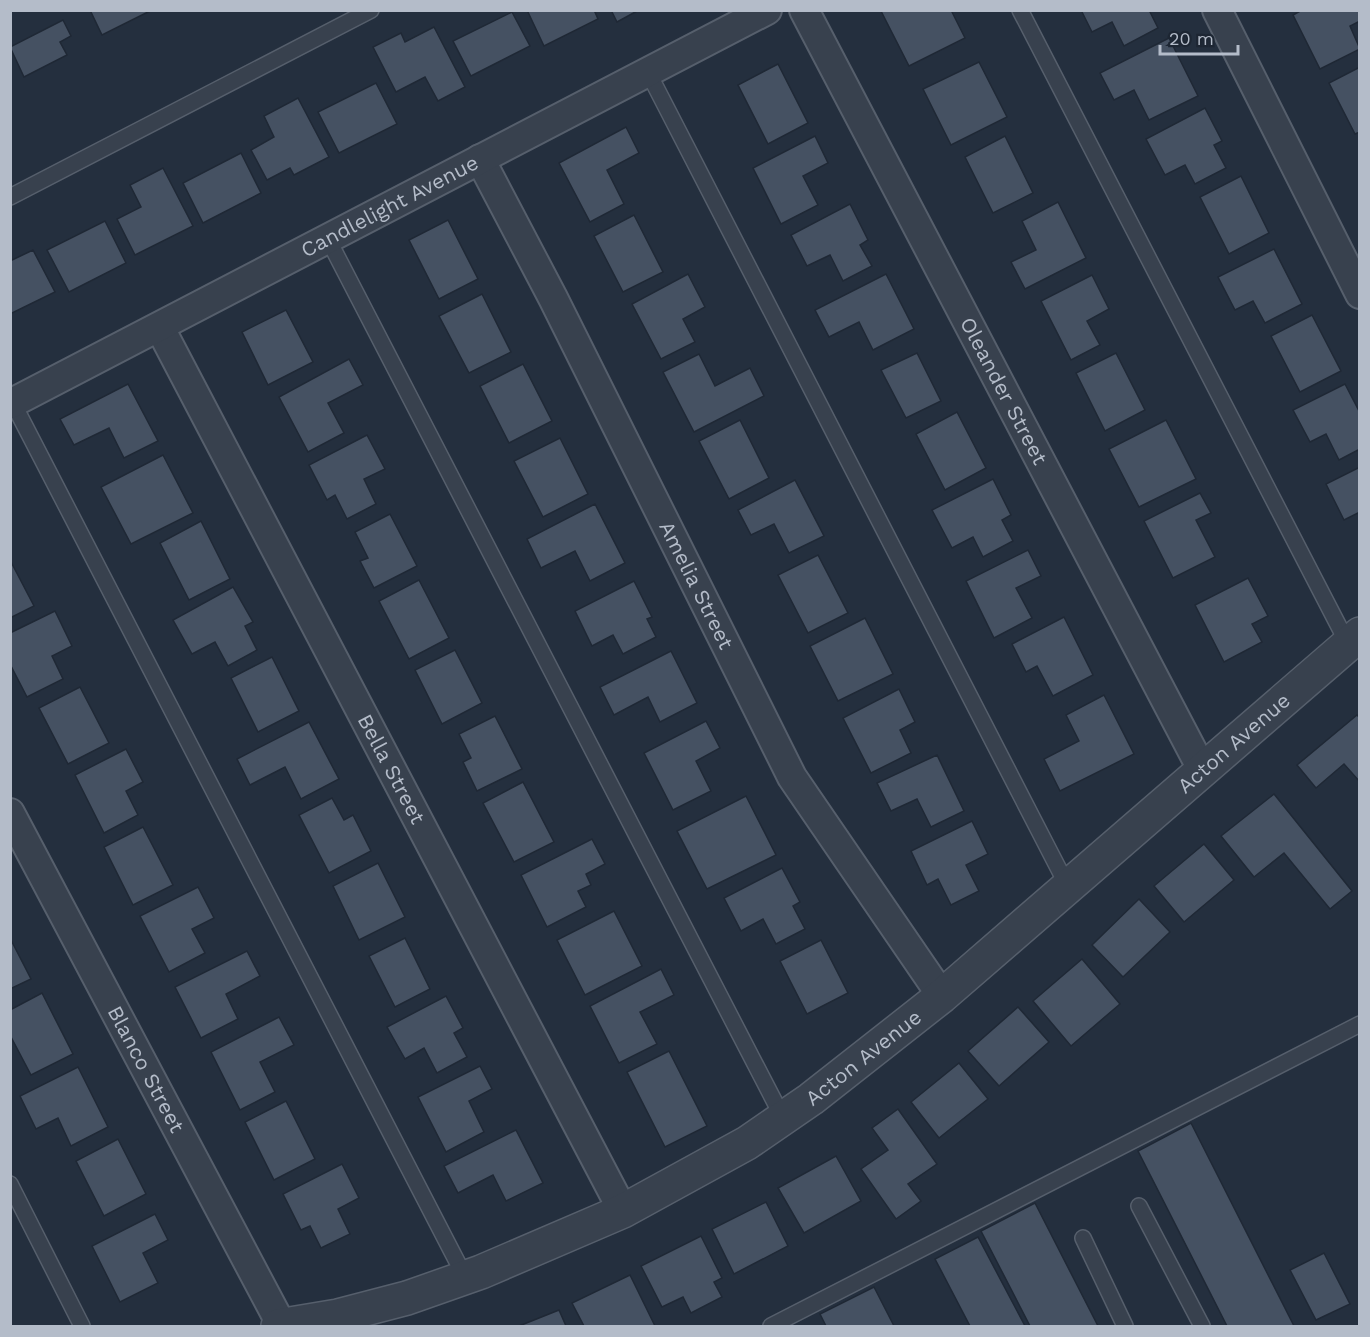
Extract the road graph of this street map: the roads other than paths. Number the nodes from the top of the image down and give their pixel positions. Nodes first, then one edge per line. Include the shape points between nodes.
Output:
1 (371, 10) edge
2 (767, 10) edge
3 (804, 10) edge
4 (1020, 10) edge
5 (1217, 10) edge
6 (648, 72) junction
7 (480, 159) junction
8 (10, 197) edge
9 (328, 239) junction
10 (1359, 294) edge
11 (160, 328) junction
12 (12, 403) edge
13 (1355, 642) edge
14 (1203, 771) junction
15 (10, 813) edge
16 (1068, 888) junction
17 (942, 996) junction
18 (1359, 1024) edge
19 (783, 1118) junction
20 (10, 1184) edge
21 (1139, 1206) dead end
22 (623, 1211) junction
23 (1083, 1238) dead end
24 (465, 1278) junction
25 (82, 1326) edge
26 (280, 1326) edge
27 (771, 1326) edge
28 (1125, 1326) edge
29 (1202, 1326) edge

1 - 8 lane
2 - 6 street, Candlelight Avenue
3 - 14 street, Oleander Street
4 - 13 lane
5 - 10 street
6 - 7 street, Candlelight Avenue
6 - 16 lane
7 - 9 street, Candlelight Avenue
7 - 17 street, Amelia Street via 792,777
9 - 11 street, Candlelight Avenue
9 - 19 lane
11 - 12 street, Candlelight Avenue
11 - 22 street, Bella Street
12 - 24 lane
13 - 14 street, Acton Avenue
14 - 16 street, Acton Avenue
15 - 26 street, Blanco Street
16 - 17 street, Acton Avenue
17 - 19 street, Acton Avenue
18 - 27 lane
19 - 22 street, Acton Avenue via 747,1143
20 - 25 lane
21 - 29 lane
22 - 24 street, Acton Avenue
23 - 28 lane
24 - 26 street, Acton Avenue via 361,1310

